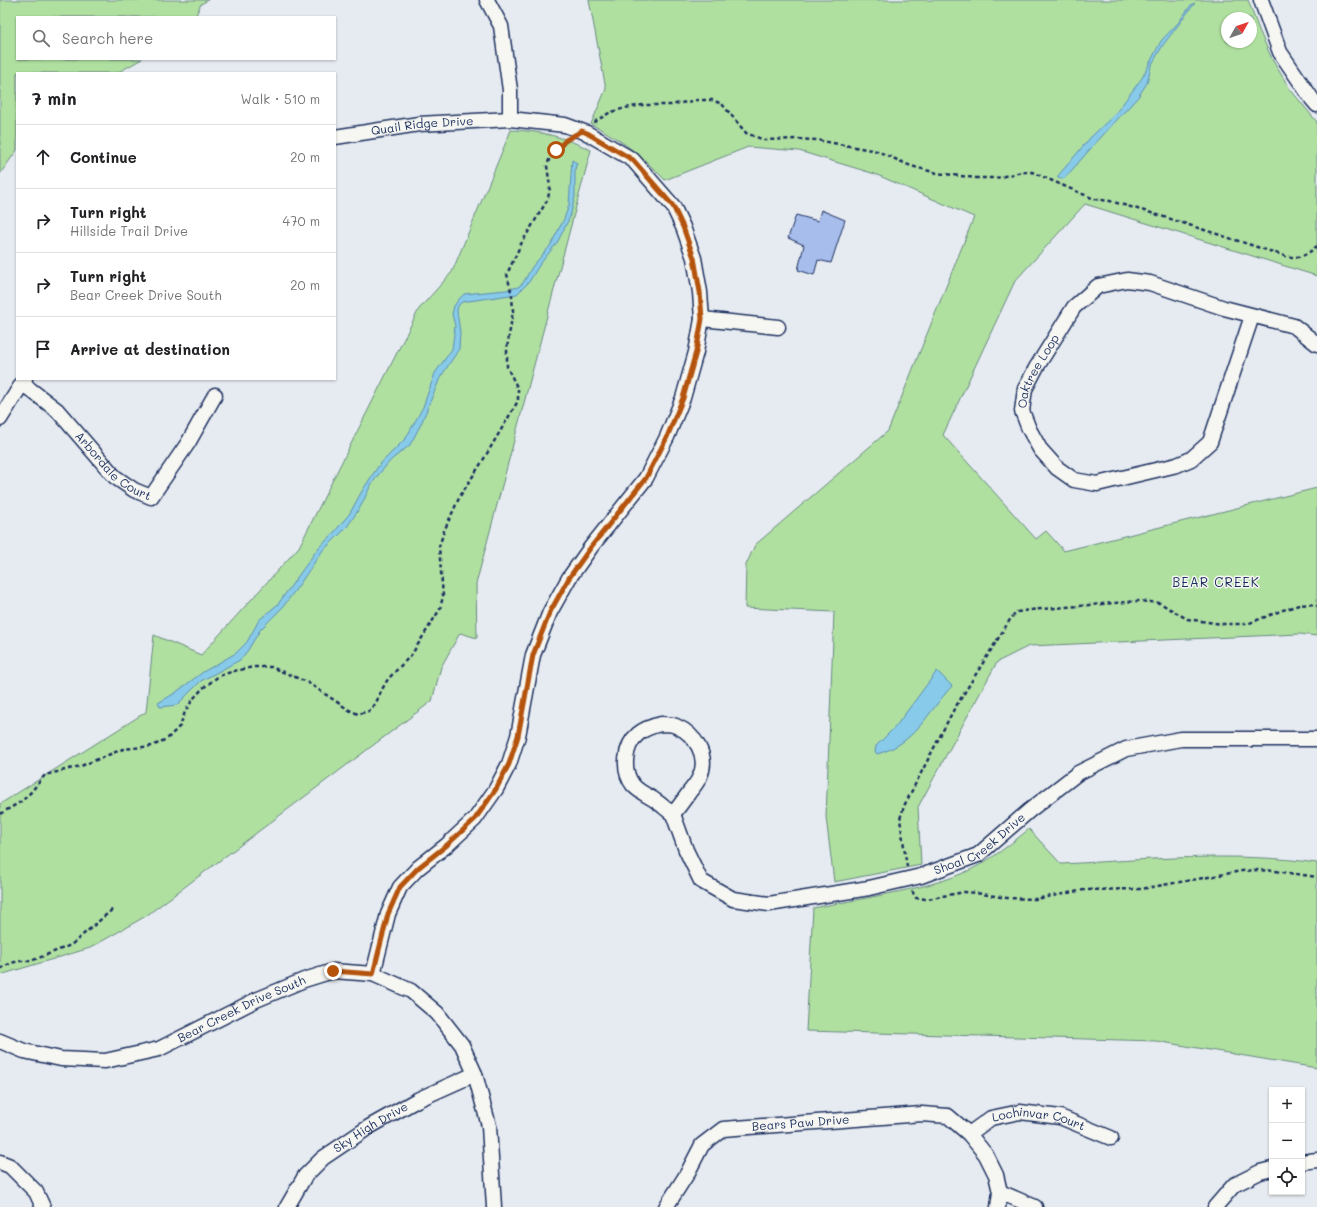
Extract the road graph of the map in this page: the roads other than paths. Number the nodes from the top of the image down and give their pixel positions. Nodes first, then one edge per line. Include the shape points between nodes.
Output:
1 (487, 0) edge
2 (1260, 0) edge
3 (1317, 105) edge
4 (510, 119) junction
5 (336, 137) edge
6 (1252, 316) junction
7 (702, 319) junction
8 (778, 327) dead end
9 (1317, 344) edge
10 (24, 381) edge
11 (215, 395) dead end
12 (0, 419) edge
13 (1317, 739) edge
14 (673, 814) junction
15 (373, 974) junction
16 (0, 1041) edge
17 (475, 1074) junction
18 (969, 1134) junction
19 (1111, 1138) dead end
20 (1317, 1160) edge
21 (0, 1162) edge
22 (1305, 1162) edge
23 (1269, 1170) edge
24 (1000, 1192) junction
25 (43, 1207) edge
26 (287, 1207) edge
27 (494, 1207) edge
28 (666, 1207) edge
29 (998, 1207) edge
30 (1035, 1207) edge
31 (1215, 1207) edge

1 - 4 street via 501,26 510,90
2 - 3 street via 1280,52
4 - 5 street, Quail Ridge Drive via 419,124
4 - 7 street, Quail Ridge Drive via 565,125 582,131 633,160 673,206 683,227 694,258
6 - 6 street, Oaktree Loop via 1150,284 1127,280 1098,286 1074,307 1025,389 1022,411 1040,449 1057,468 1074,480 1097,484 1177,465 1191,459 1210,442
6 - 9 street, Oaktree Loop via 1294,326
7 - 8 street
7 - 15 street, Quail Ridge Drive via 683,398 646,478 591,547 569,578 550,612 533,655 518,736 509,764 496,789 475,819 400,887 388,914
10 - 11 street, Arbordale Court via 57,410 115,477 134,490 151,497 188,443
10 - 12 street
13 - 14 street, Shoal Creek Drive via 1181,739 1126,749 1078,773 978,855 921,876 869,888 769,904 733,899 701,881
14 - 14 street via 701,775 702,752 696,740 686,731 674,725 661,724 637,735 629,746 627,772 633,785 642,794 655,800
15 - 16 street, Bear Creek Drive South via 333,971 304,980 256,1000 159,1049 105,1061 61,1059 24,1051
15 - 17 street, Bear Creek Drive South via 411,991 437,1013 462,1044
17 - 26 street, Sky High Drive via 416,1100 323,1158 305,1176
17 - 27 street, Bear Creek Drive South via 490,1126
18 - 19 street, Lochinvar Court via 991,1118 1020,1112 1060,1117
18 - 24 street, Bears Paw Drive via 986,1155
18 - 28 street, Bears Paw Drive via 948,1116 922,1114 723,1129 702,1144
20 - 22 street
21 - 25 street via 10,1166 36,1192
23 - 31 street via 1234,1185
24 - 29 street
24 - 30 street

